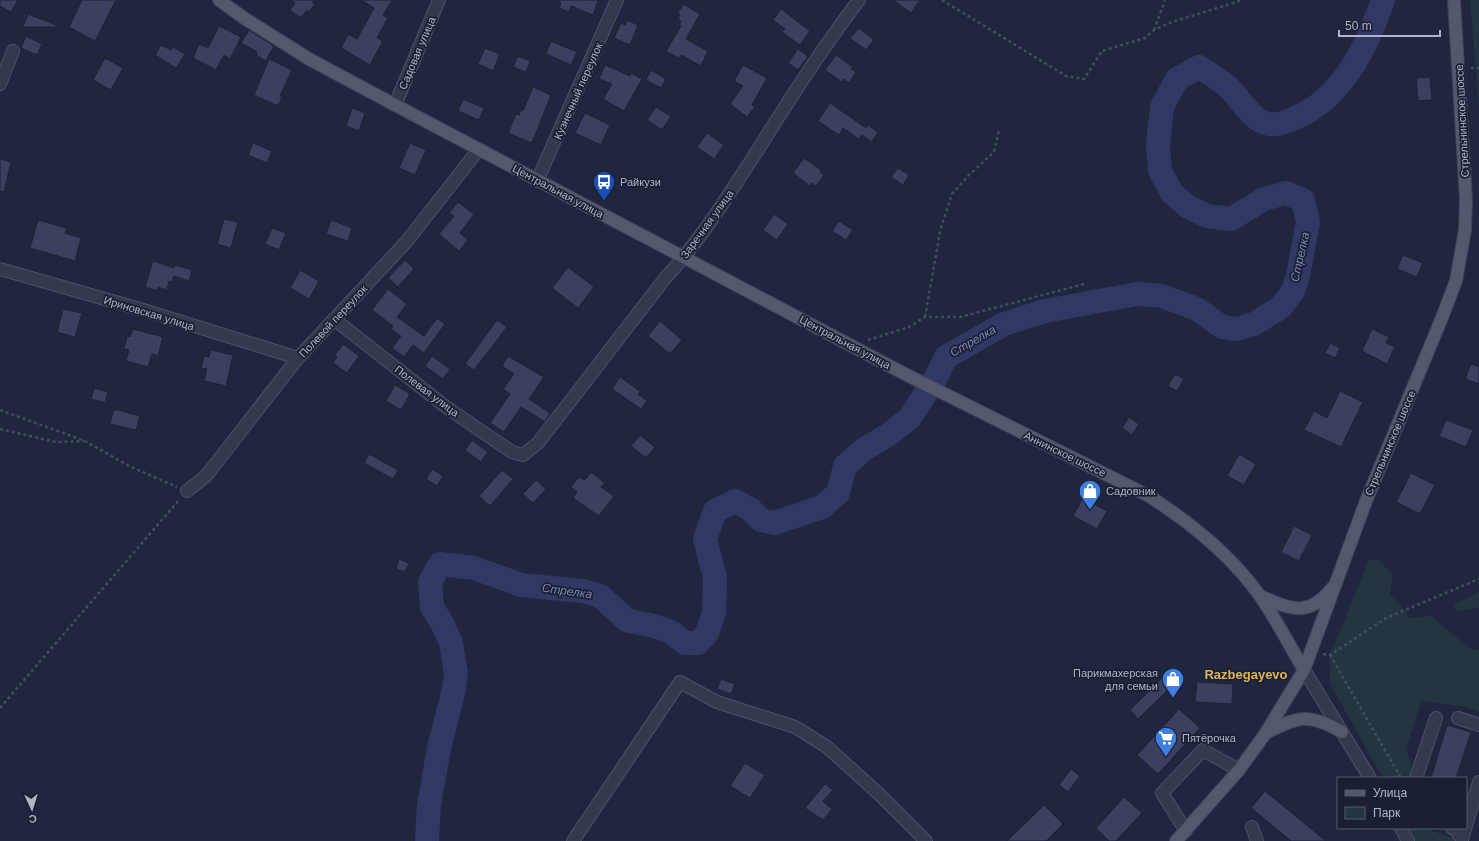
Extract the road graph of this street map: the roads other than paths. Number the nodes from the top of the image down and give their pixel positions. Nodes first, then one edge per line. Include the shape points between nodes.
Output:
1 (219, 0) edge
2 (439, 0) edge
3 (617, 0) edge
4 (859, 0) edge
5 (1454, 0) edge
6 (13, 51) dead end
7 (0, 84) edge
8 (395, 106) junction
9 (479, 149) junction
10 (537, 180) junction
11 (684, 257) junction
12 (0, 269) edge
13 (334, 319) junction
14 (298, 358) junction
15 (962, 402) joint
16 (523, 455) joint
17 (187, 491) road end
18 (1337, 581) junction
19 (1260, 596) junction
20 (1304, 670) junction
21 (1436, 718) dead end
22 (1458, 718) dead end
23 (1479, 725) edge
24 (1342, 732) junction
25 (1265, 734) junction
26 (1239, 770) junction
27 (1369, 777) edge
28 (1416, 777) edge
29 (1479, 782) edge
30 (1467, 823) edge
31 (1252, 827) dead end
32 (1401, 829) edge
33 (1454, 829) edge
34 (1465, 829) edge
35 (1186, 831) junction
36 (1462, 840) edge
37 (573, 841) edge
38 (926, 841) edge
39 (1176, 841) edge
40 (1257, 841) edge
41 (1408, 841) edge

1 - 8 main road, Центральная улица via 309,59
2 - 8 street, Садовая улица
3 - 10 street, Кузнечный переулок
4 - 11 street, Заречная улица via 826,44 708,227
5 - 18 main road, Стрельнинское шоссе via 1466,200 1461,258 1456,281 1366,501
6 - 7 street
8 - 9 main road, Центральная улица
9 - 10 main road, Центральная улица
9 - 13 street, Полевой переулок via 407,241
10 - 11 main road, Центральная улица
11 - 15 main road, Центральная улица
11 - 16 street, Заречная улица via 538,443
12 - 14 street, Ириновская улица
13 - 14 street, Полевой переулок
13 - 16 street, Полевая улица via 446,407 512,452
14 - 17 street, Полевой переулок via 206,476
15 - 19 main road, Аннинское шоссе via 1112,477 1172,511 1219,550
18 - 19 main road via 1326,596 1314,605 1302,609
18 - 20 main road, Стрельнинское шоссе
19 - 20 main road, Аннинское шоссе
20 - 24 street
20 - 25 main road, Стрельнинское шоссе
21 - 28 street
22 - 23 street
24 - 25 main road via 1319,720 1306,719 1292,721
24 - 27 street
25 - 26 main road, Стрельнинское шоссе
26 - 35 main road, Стрельнинское шоссе
26 - 35 street via 1203,750 1162,793
29 - 30 street
31 - 40 street
32 - 41 street
33 - 36 street
34 - 36 street
35 - 39 main road, Стрельнинское шоссе
37 - 38 street via 680,682 717,702 795,727 827,747

